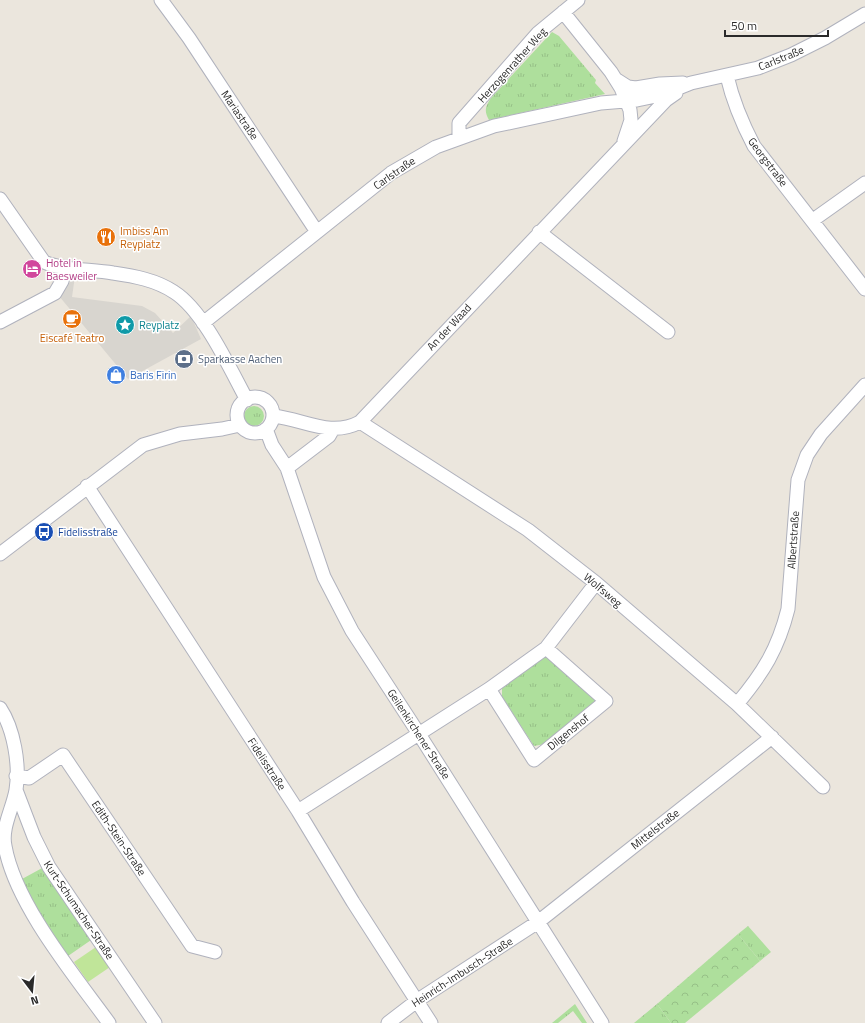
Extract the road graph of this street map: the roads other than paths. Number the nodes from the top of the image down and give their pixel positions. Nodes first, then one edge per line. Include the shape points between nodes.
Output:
1 (161, 0) edge
2 (578, 0) edge
3 (564, 12) junction
4 (865, 14) edge
5 (727, 76) junction
6 (617, 80) junction
7 (691, 83) junction
8 (624, 100) junction
9 (459, 138) junction
10 (618, 151) junction
11 (865, 183) edge
12 (0, 199) edge
13 (812, 220) junction
14 (317, 232) junction
15 (539, 232) junction
16 (66, 267) junction
17 (865, 289) edge
18 (0, 322) edge
19 (203, 323) junction
20 (668, 332) dead end
21 (865, 385) edge
22 (246, 400) junction
23 (273, 416) junction
24 (360, 422) junction
25 (240, 425) junction
26 (266, 429) junction
27 (333, 429) junction
28 (287, 468) junction
29 (87, 486) junction
30 (0, 554) edge
31 (596, 583) junction
32 (546, 648) junction
33 (489, 689) junction
34 (736, 704) junction
35 (0, 708) edge
36 (419, 734) junction
37 (772, 737) junction
38 (16, 776) junction
39 (823, 787) dead end
40 (16, 790) junction
41 (298, 811) junction
42 (538, 922) junction
43 (216, 952) dead end
44 (418, 1000) junction
45 (109, 1023) edge
46 (155, 1023) edge
47 (388, 1023) edge
48 (431, 1023) edge
49 (602, 1023) edge

1 - 14 street, Mariastraße via 189,38
2 - 3 street, Herzogenrather Weg
3 - 6 street, Carlstraße
3 - 9 street, Herzogenrather Weg via 538,33 459,123
4 - 5 street, Carlstraße via 791,55 758,68
5 - 7 street, Carlstraße
5 - 13 street, Georgstraße via 740,121 754,146
6 - 7 street, Carlstraße via 628,87 636,88
6 - 8 street, Carlstraße
7 - 8 street, Carlstraße via 661,94 637,100
7 - 10 street, An der Waad via 666,100
8 - 9 street, Carlstraße via 494,126
8 - 10 street, An der Waad via 630,110 630,126 627,137
9 - 14 street, Carlstraße via 415,158 391,173
10 - 15 street, An der Waad
11 - 13 street
12 - 16 street via 44,262
13 - 17 street, Georgstraße
14 - 19 street, Carlstraße
15 - 20 street
15 - 24 street, An der Waad
16 - 18 street via 55,293
16 - 19 street via 114,273 157,283 175,292
19 - 22 street
21 - 34 street, Albertstraße via 821,434 807,455 798,480 788,609 784,626 773,653 753,685
22 - 23 street via 261,398 272,409
22 - 25 street via 238,409
23 - 26 street
23 - 27 street
24 - 27 street via 348,428
24 - 31 street, Wolfsweg via 528,530
25 - 26 street via 252,433
25 - 29 street via 180,434 143,445
26 - 28 street, Geilenkirchener Straße via 272,445
27 - 28 street via 329,436
28 - 36 street, Geilenkirchener Straße via 324,577 352,631
29 - 30 street
29 - 41 street, Fidelisstraße
31 - 32 street
31 - 34 street, Wolfsweg
32 - 33 street
32 - 33 street, Dilgenshof via 606,702 534,760
33 - 36 street
34 - 37 street, Wolfsweg
35 - 38 street, Kurt-Schumacher-Straße via 15,753
36 - 41 street
36 - 42 street, Geilenkirchener Straße
37 - 39 street, Wolfsweg
37 - 42 street, Mittelstraße
38 - 40 street, Kurt-Schumacher-Straße
38 - 43 street, Edith-Stein-Straße via 29,778 63,755 192,946
40 - 45 street, Kurt-Schumacher-Straße via 5,830 4,845 9,861 36,918
40 - 46 street, Kurt-Schumacher-Straße via 49,867
41 - 44 street, Fidelisstraße via 353,902
42 - 44 street, Heinrich-Imbusch-Straße
42 - 49 street, Geilenkirchener Straße
44 - 47 street, Heinrich-Imbusch-Straße
44 - 48 street, Fidelisstraße

